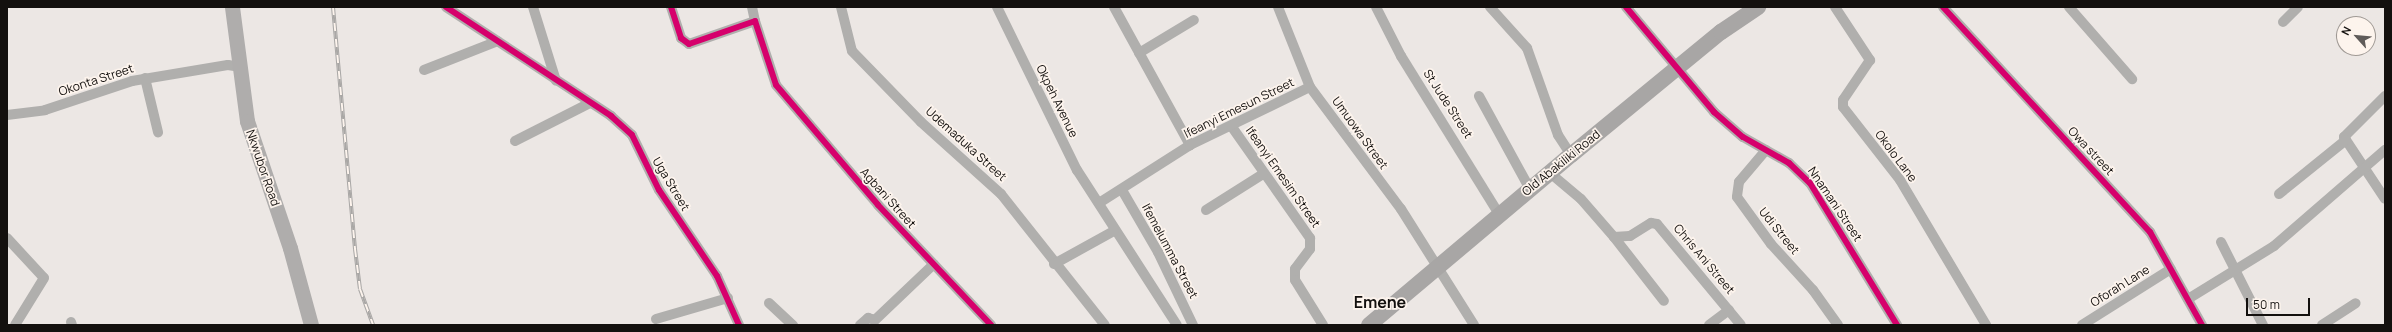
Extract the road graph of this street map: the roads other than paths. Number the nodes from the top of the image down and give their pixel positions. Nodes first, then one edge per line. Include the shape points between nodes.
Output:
1 (232, 7) edge
2 (446, 7) edge
3 (533, 7) edge
4 (671, 7) edge
5 (752, 7) edge
6 (841, 7) edge
7 (997, 7) edge
8 (1114, 7) edge
9 (1278, 7) edge
10 (1376, 7) edge
11 (1490, 7) edge
12 (1758, 7) edge
13 (1835, 7) edge
14 (1943, 7) edge
15 (2068, 7) edge
16 (2298, 7) edge
17 (1630, 8) edge
18 (1194, 20) dead end
19 (755, 21) junction
20 (2283, 22) dead end
21 (498, 41) junction
22 (1139, 53) junction
23 (241, 67) junction
24 (424, 70) dead end
25 (1677, 70) junction
26 (145, 78) junction
27 (2132, 79) dead end
28 (556, 81) junction
29 (1310, 87) junction
30 (1479, 96) dead end
31 (2385, 96) edge
32 (590, 103) junction
33 (7, 115) edge
34 (1232, 127) junction
35 (158, 132) dead end
36 (2346, 140) junction
37 (515, 141) dead end
38 (1190, 145) junction
39 (1766, 150) junction
40 (2385, 150) edge
41 (1571, 155) junction
42 (2365, 170) junction
43 (1550, 173) junction
44 (1263, 174) junction
45 (1530, 189) junction
46 (1122, 190) junction
47 (2279, 194) dead end
48 (2385, 199) edge
49 (1099, 203) junction
50 (1206, 210) dead end
51 (1499, 214) junction
52 (1114, 231) junction
53 (1614, 237) junction
54 (7, 238) edge
55 (2221, 242) dead end
56 (934, 264) junction
57 (1054, 264) junction
58 (1437, 267) junction
59 (2172, 269) junction
60 (2234, 271) junction
61 (728, 298) junction
62 (2188, 299) junction
63 (1664, 301) dead end
64 (769, 303) dead end
65 (2356, 303) dead end
66 (1729, 310) junction
67 (656, 319) dead end
68 (877, 322) edge
69 (15, 325) edge
70 (311, 325) edge
71 (739, 325) edge
72 (793, 325) edge
73 (860, 325) edge
74 (991, 325) edge
75 (1105, 325) edge
76 (1177, 325) edge
77 (1194, 325) edge
78 (1323, 325) edge
79 (1369, 325) edge
80 (1474, 325) edge
81 (1709, 325) edge
82 (1741, 325) edge
83 (1838, 325) edge
84 (1897, 325) edge
85 (1986, 325) edge
86 (2082, 325) edge
87 (2202, 325) edge
88 (2263, 325) edge
89 (2322, 325) edge

1 - 23 street, Nkwubor Road
2 - 21 street, Uga Street
3 - 28 street
4 - 19 street via 681,38 689,44
5 - 19 street
6 - 57 street, Udemaduka Street via 852,51 921,122 1001,194
7 - 49 street, Okpeh Avenue via 1054,128
8 - 22 street
9 - 29 street, Umuowa Street
10 - 51 street, St Jude Street via 1402,56
11 - 41 street via 1527,48 1558,135
12 - 25 main road, Old Abakiliki Road
13 - 85 street, Okolo Lane via 1870,60 1843,100 1842,107 1900,180
14 - 59 street, Owa street via 2140,221
15 - 27 street
16 - 20 street
17 - 25 street, Nnamani Street
18 - 22 street
19 - 56 street, Agbani Street via 774,82 878,205
21 - 24 street
21 - 28 street, Uga Street
22 - 38 street
23 - 26 street, Okonta Street via 228,65
23 - 70 street, Nkwubor Road via 247,121 290,248
25 - 39 street, Nnamani Street via 1725,123
25 - 41 main road, Old Abakiliki Road
26 - 33 street, Okonta Street via 45,110
26 - 35 street
28 - 32 street, Uga Street
29 - 34 street, Ifeanyi Emesun Street
29 - 58 street, Umuowa Street via 1401,209
30 - 45 street
31 - 36 street via 2345,134
32 - 37 street
32 - 61 street, Uga Street via 632,135 658,190
34 - 38 street, Ifeanyi Emesun Street
34 - 44 street, Ifeanyi Emesim Street
36 - 42 street
36 - 47 street
38 - 46 street, Ifeanyi Emesun Street
39 - 83 street, Udi Street via 1739,182 1737,197 1771,244 1813,290
39 - 84 street, Nnamani Street via 1789,162 1810,183
40 - 42 street
41 - 43 main road, Old Abakiliki Road
42 - 48 street
42 - 60 street via 2274,246
43 - 45 main road, Old Abakiliki Road
43 - 53 street via 1581,199
44 - 50 street
44 - 78 street, Ifeanyi Emesim Street via 1310,238 1310,249 1295,269 1295,280
45 - 51 main road, Old Abakiliki Road
46 - 49 street, Ifeanyi Emesun Street
46 - 77 street, Ifemelumma Street via 1158,252
49 - 52 street
51 - 58 main road, Old Abakiliki Road
52 - 57 street
52 - 76 street
53 - 63 street
53 - 66 street, Chris Ani Street via 1630,236 1651,223 1657,224
54 - 69 street via 44,278
55 - 60 street
56 - 68 street
56 - 74 street, Agbani Street
57 - 75 street, Udemaduka Street
58 - 79 main road, Old Abakiliki Road
58 - 80 street, Umuowa Street
59 - 62 street, Owa street
59 - 86 street, Oforah Lane
60 - 62 street
60 - 88 street via 2252,299
61 - 67 street
61 - 71 street, Uga Street
62 - 87 street, Owa street
64 - 72 street
65 - 89 street
66 - 81 street
66 - 82 street, Chris Ani Street
68 - 73 street via 868,318

